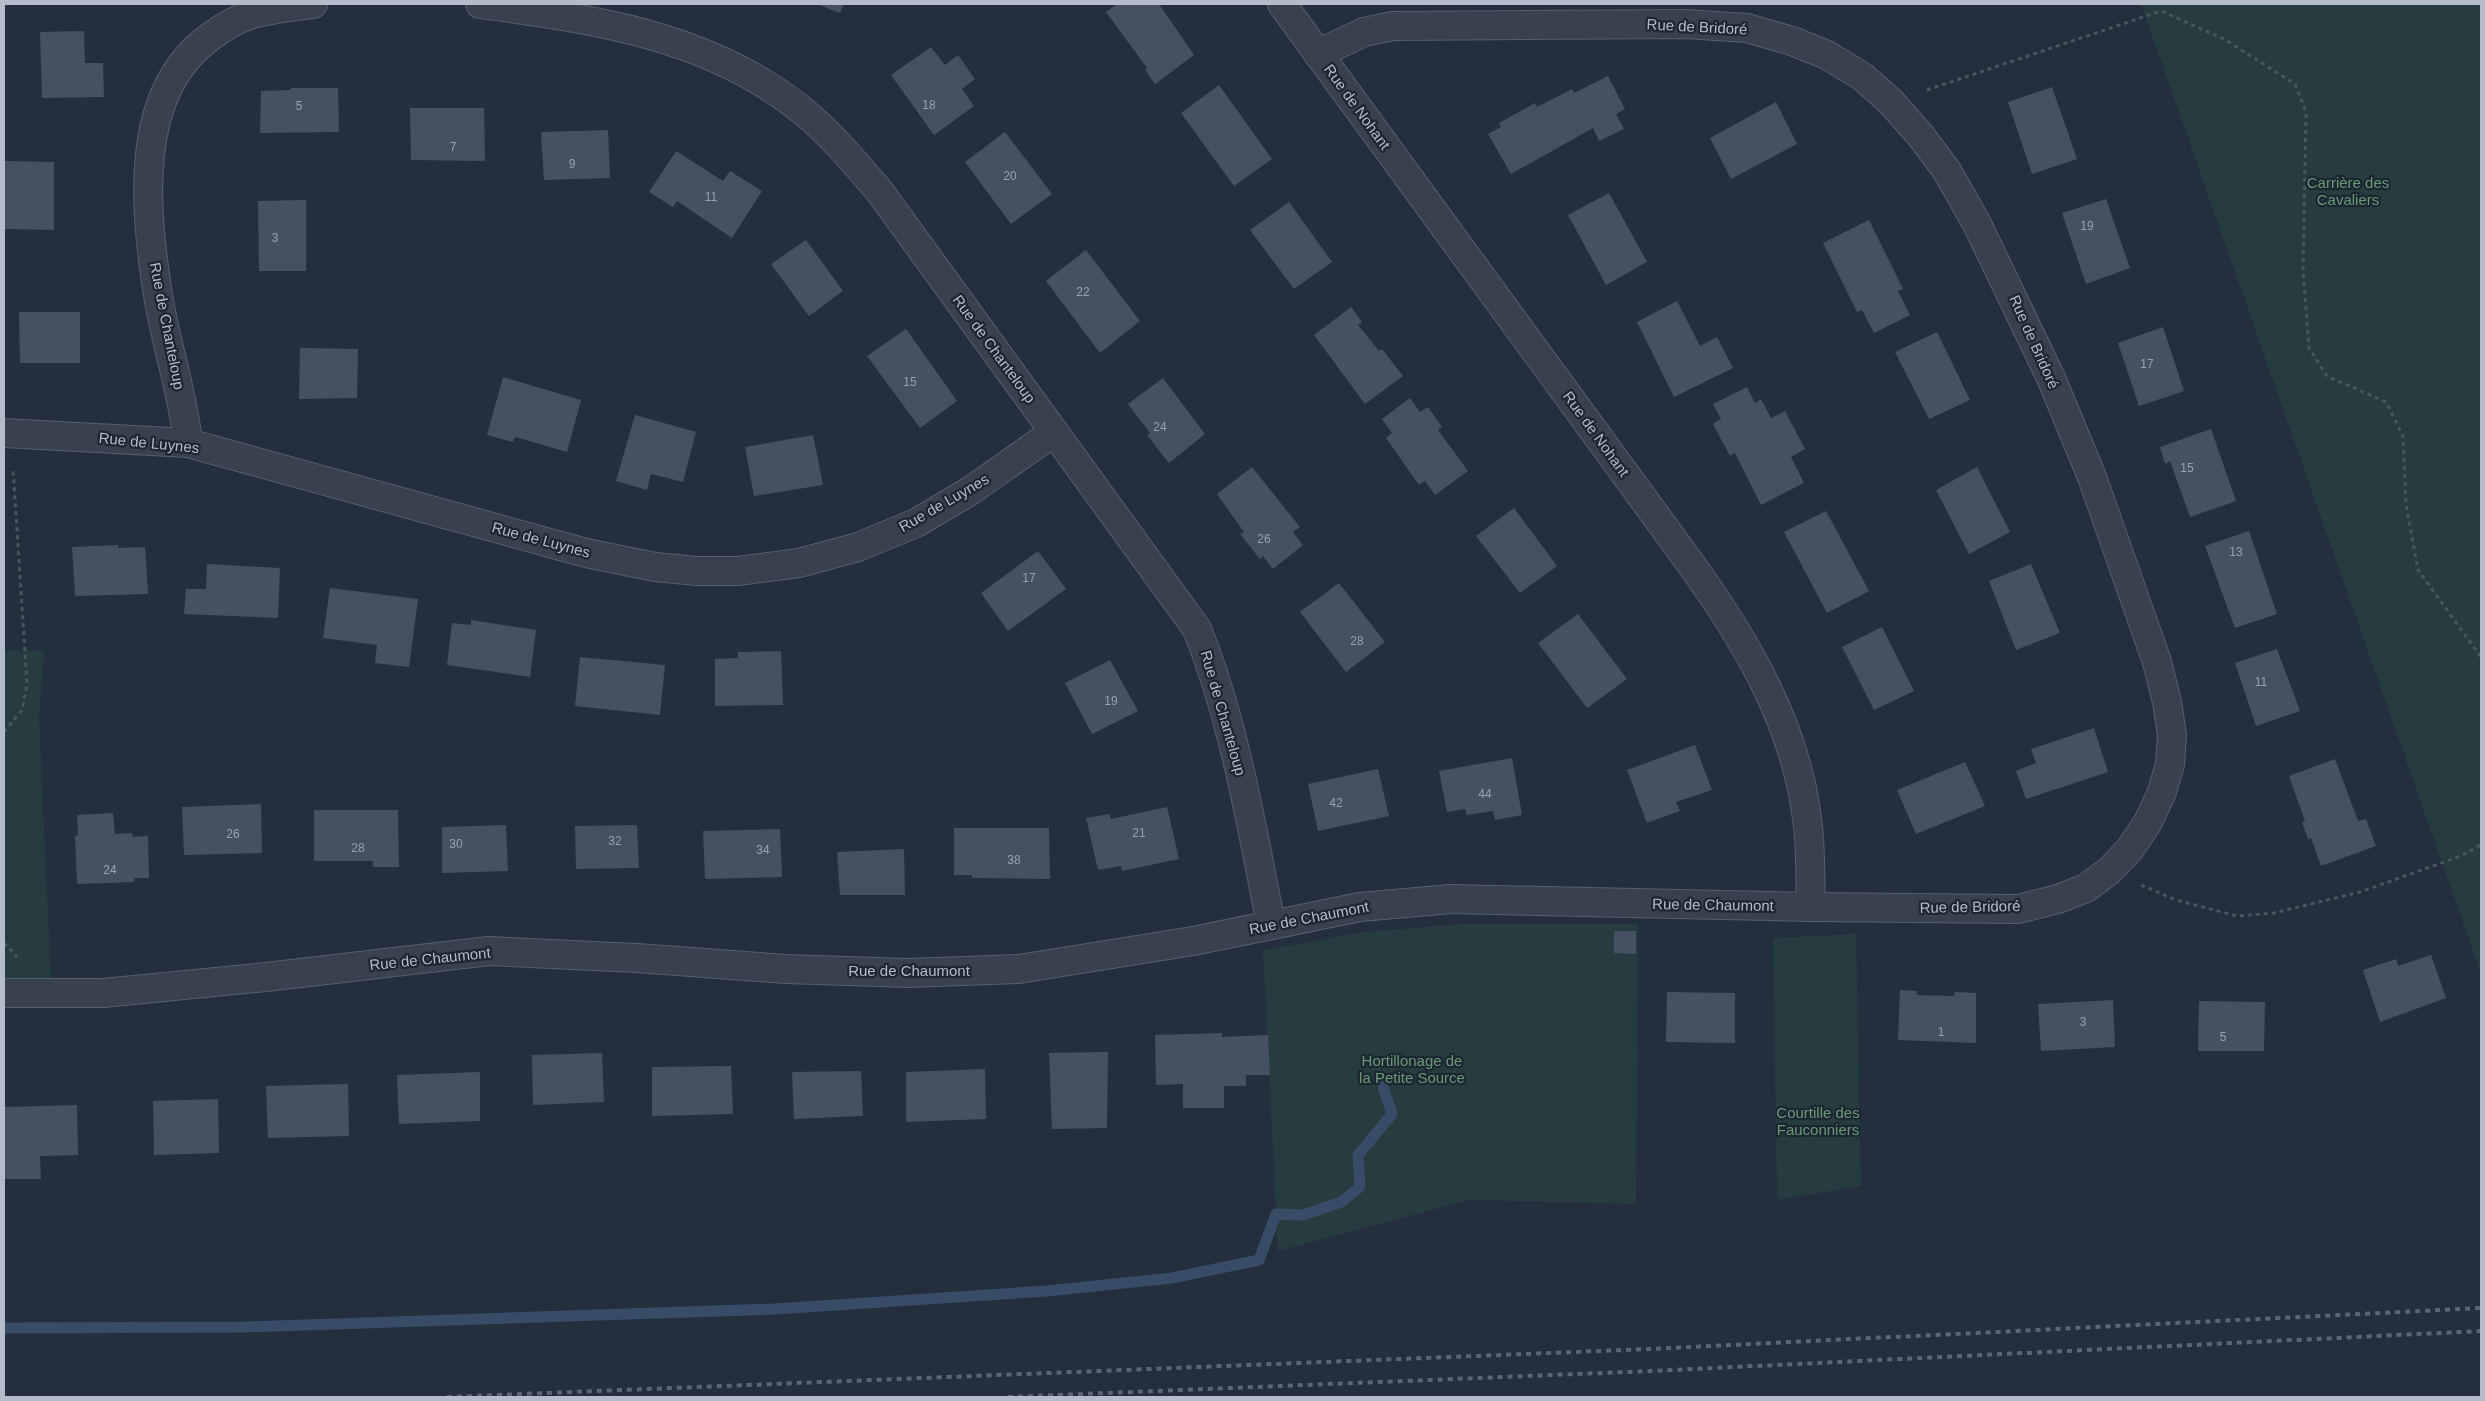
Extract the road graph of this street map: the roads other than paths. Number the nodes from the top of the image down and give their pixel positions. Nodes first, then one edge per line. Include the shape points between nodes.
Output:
1 (313, 4) edge
2 (480, 4) edge
3 (1282, 4) edge
4 (1318, 54) junction
5 (1054, 432) junction
6 (7, 433) edge
7 (188, 443) junction
8 (1811, 907) junction
9 (1271, 924) junction
10 (4, 993) edge

1 - 7 street, Rue de Chanteloup via 252,15 220,29 194,49 160,100 149,177 151,237 158,296 185,411
2 - 5 street, Rue de Chanteloup via 630,28 677,43 725,62 770,87 804,112 842,148 880,192
3 - 4 street, Rue de Nohant
4 - 8 street, Rue de Nohant via 1688,560 1753,658 1774,703 1797,774 1808,827
4 - 8 street, Rue de Bridoré via 1364,32 1393,26 1685,24 1747,28 1827,55 1863,77 1891,102 1947,171 2011,291 2092,477 2158,662 2172,735 2170,764 2148,822 2130,849 2109,871 2086,888 2058,899 2018,908
5 - 7 street, Rue de Luynes via 970,491 916,523 849,550 799,563 738,571 656,567 586,553
5 - 9 street, Rue de Chanteloup via 1197,629 1215,673 1233,737
6 - 7 street, Rue de Luynes
8 - 9 street, Rue de Chaumont via 1451,899 1360,906
9 - 10 street, Rue de Chaumont via 1193,941 1019,969 908,973 786,969 489,951 266,978 104,993

